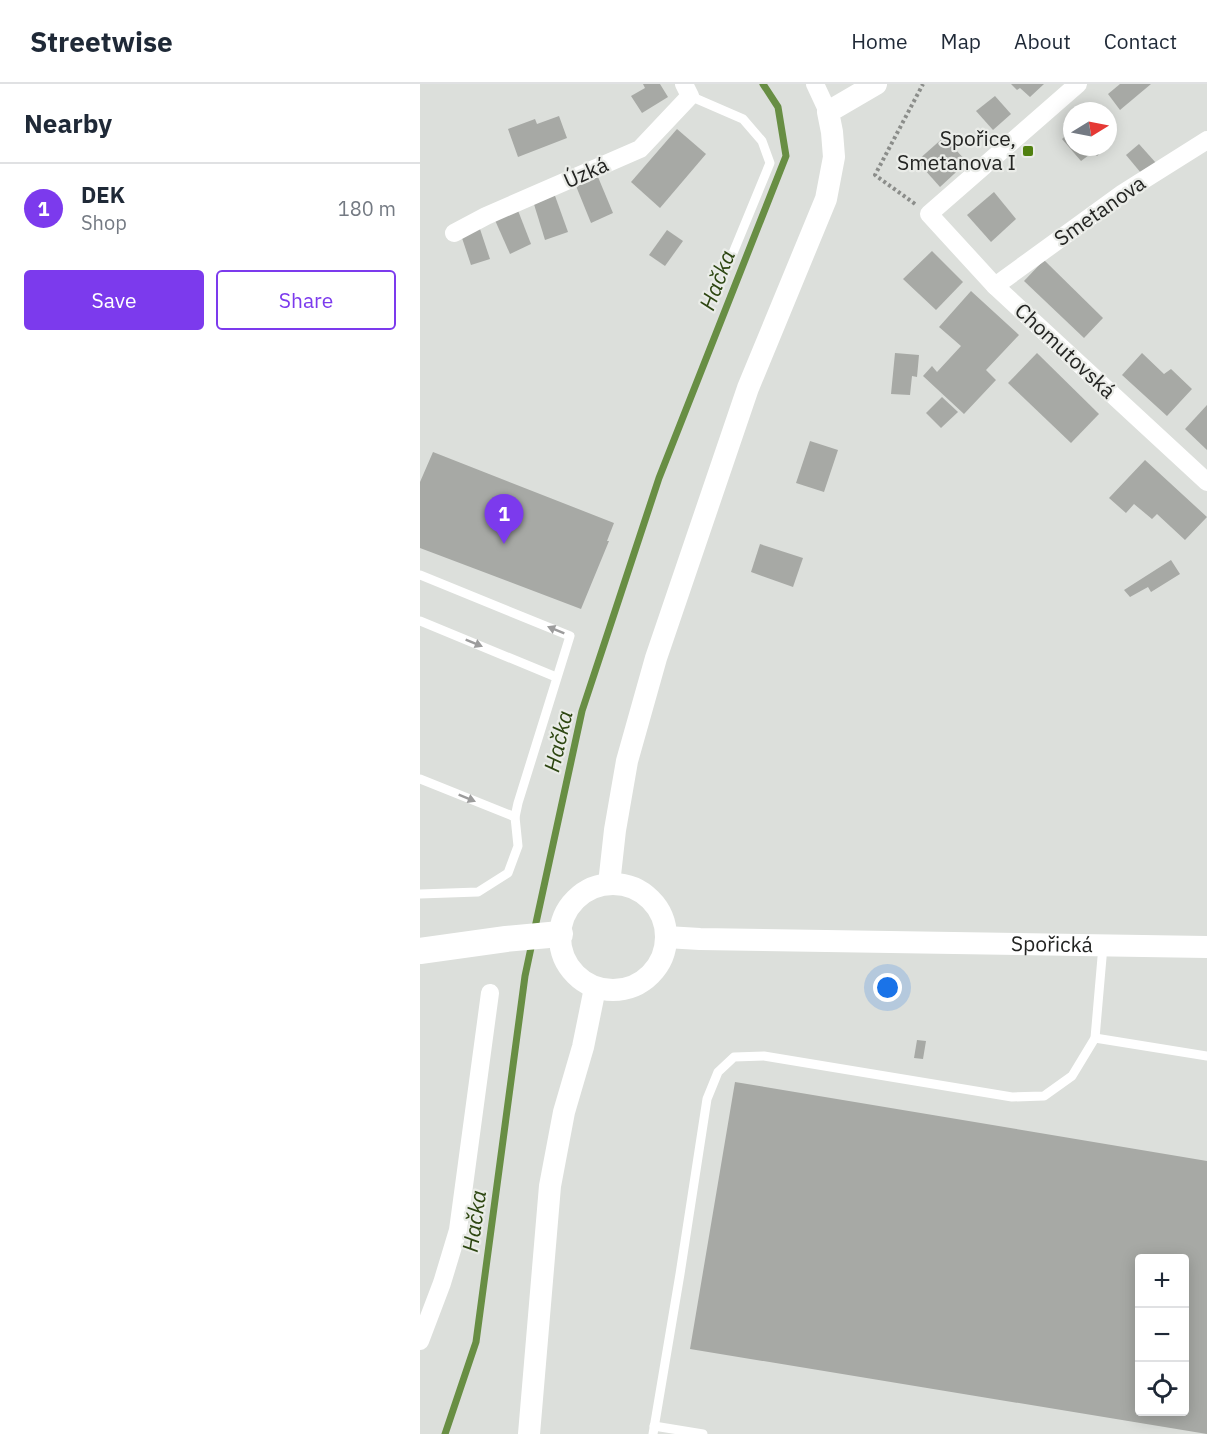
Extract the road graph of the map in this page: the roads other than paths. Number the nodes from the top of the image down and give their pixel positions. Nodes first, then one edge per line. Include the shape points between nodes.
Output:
1 (815, 84) edge
2 (876, 84) edge
3 (1078, 84) edge
4 (687, 90) edge
5 (828, 112) junction
6 (1207, 140) edge
7 (454, 233) dead end
8 (734, 253) dead end
9 (995, 286) junction
10 (1207, 482) edge
11 (420, 575) edge
12 (420, 621) edge
13 (556, 677) junction
14 (420, 779) edge
15 (515, 817) junction
16 (609, 884) junction
17 (420, 894) edge
18 (557, 934) junction
19 (666, 937) junction
20 (1103, 946) junction
21 (1207, 947) edge
22 (420, 951) edge
23 (596, 987) junction
24 (490, 993) dead end
25 (1095, 1038) junction
26 (1207, 1056) edge
27 (420, 1341) edge
28 (654, 1430) edge
29 (529, 1434) edge
30 (703, 1434) edge

1 - 5 street
2 - 5 street
3 - 9 street, Chomutovská via 929,214
4 - 7 street, Úzká via 640,149
4 - 8 lane via 743,119 762,141 770,163
5 - 16 street via 834,157 826,199 748,388 656,658 627,761
6 - 9 street, Smetanova via 1123,193
9 - 10 street, Chomutovská
13 -> 11 lane via 570,636
12 -> 13 lane
13 - 15 lane
14 -> 15 lane
15 - 17 lane via 518,846 508,873 478,892
16 - 18 street via 581,895 570,906
16 - 19 street via 637,890 648,898 664,922
18 - 22 main road
18 - 23 street via 569,967
19 - 20 street, Spořická
19 - 23 street via 664,951 650,976 624,989
20 - 21 street, Spořická
20 - 25 lane
23 - 29 street via 564,1112 550,1186
24 - 27 street via 458,1230
25 - 26 lane
25 - 28 lane via 1072,1076 1044,1096 1012,1097 764,1056 734,1057 718,1071 707,1099
28 - 30 lane

